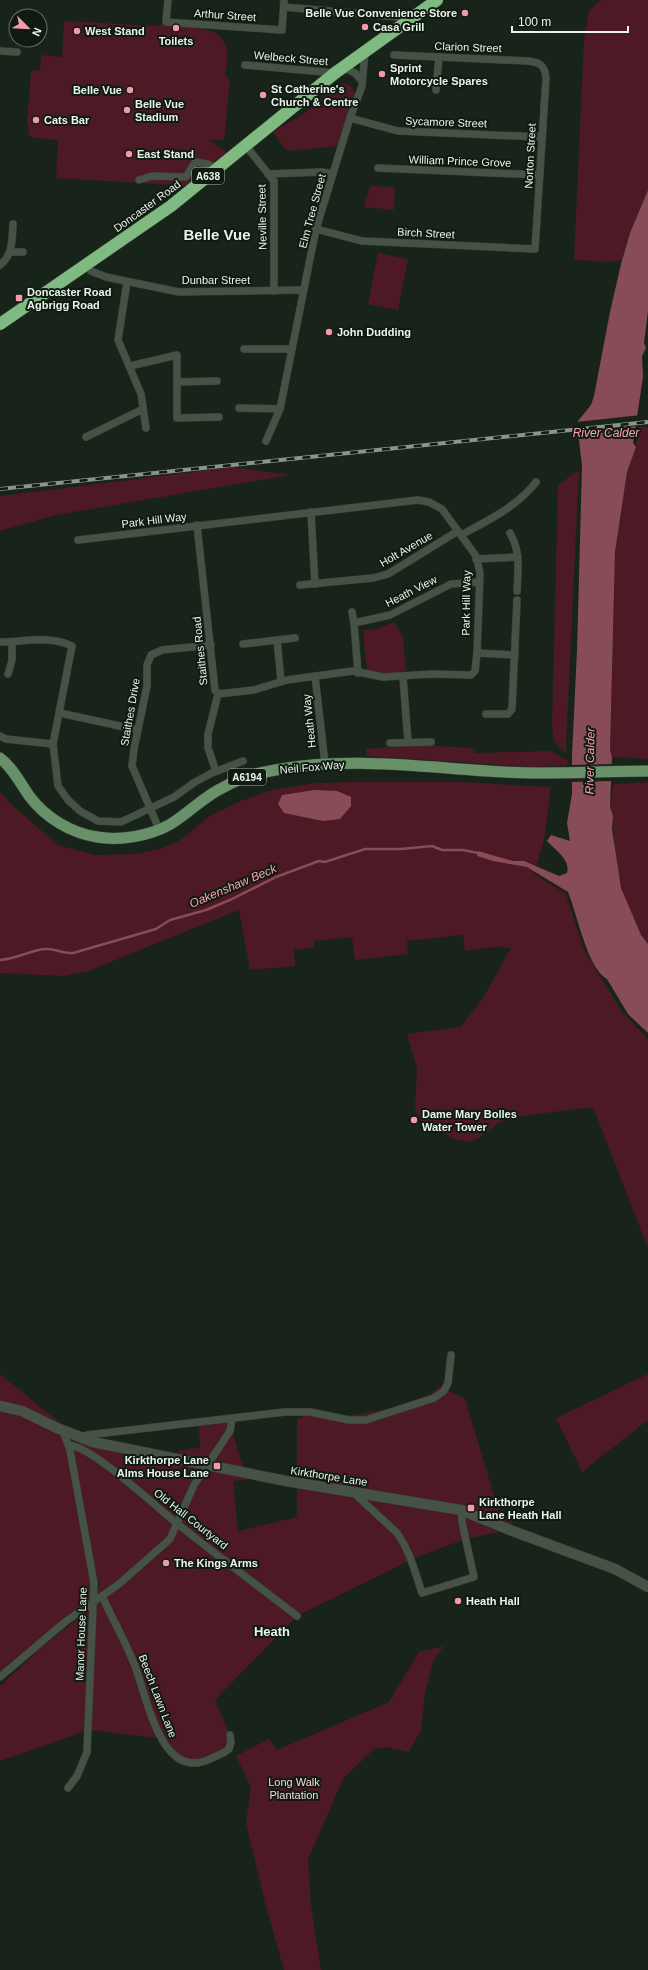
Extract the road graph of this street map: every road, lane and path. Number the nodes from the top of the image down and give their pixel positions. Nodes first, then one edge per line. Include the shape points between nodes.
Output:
1 (168, 0) edge
2 (437, 0) edge
3 (284, 3) edge
4 (409, 18) junction
5 (366, 49) junction
6 (0, 51) edge
7 (17, 52) dead end
8 (394, 55) dead end
9 (438, 57) junction
10 (541, 64) joint
11 (245, 66) dead end
12 (338, 70) junction
13 (362, 81) junction
14 (436, 90) dead end
15 (350, 118) junction
16 (542, 138) junction
17 (250, 151) dead end
18 (378, 168) dead end
19 (217, 169) junction
20 (268, 174) junction
21 (333, 174) junction
22 (540, 175) junction
23 (139, 180) dead end
24 (13, 224) dead end
25 (316, 230) junction
26 (536, 249) joint
27 (10, 252) junction
28 (23, 252) dead end
29 (0, 265) edge
30 (86, 265) junction
31 (126, 282) junction
32 (303, 290) junction
33 (274, 291) junction
34 (0, 324) edge
35 (244, 349) dead end
36 (292, 349) junction
37 (130, 366) junction
38 (217, 381) dead end
39 (178, 382) junction
40 (239, 408) dead end
41 (143, 409) junction
42 (280, 409) junction
43 (219, 417) dead end
44 (146, 428) dead end
45 (86, 437) dead end
46 (266, 441) dead end
47 (536, 482) dead end
48 (311, 512) junction
49 (197, 525) junction
50 (460, 533) junction
51 (510, 533) dead end
52 (78, 540) dead end
53 (518, 557) junction
54 (476, 559) junction
55 (479, 582) junction
56 (315, 584) junction
57 (300, 585) dead end
58 (517, 591) dead end
59 (517, 600) dead end
60 (352, 612) dead end
61 (354, 623) junction
62 (295, 638) dead end
63 (277, 640) junction
64 (0, 642) edge
65 (12, 642) junction
66 (243, 644) dead end
67 (211, 645) junction
68 (477, 653) junction
69 (515, 655) junction
70 (358, 673) junction
71 (8, 674) dead end
72 (316, 676) junction
73 (402, 677) junction
74 (281, 681) junction
75 (218, 694) junction
76 (60, 713) junction
77 (486, 714) dead end
78 (138, 730) junction
79 (0, 736) edge
80 (408, 742) junction
81 (431, 742) dead end
82 (390, 743) dead end
83 (53, 744) junction
84 (0, 758) edge
85 (243, 761) dead end
86 (325, 764) junction
87 (216, 771) junction
88 (648, 771) edge
89 (150, 810) junction
90 (159, 829) junction
91 (451, 1355) dead end
92 (0, 1406) edge
93 (232, 1419) junction
94 (63, 1431) junction
95 (81, 1438) junction
96 (69, 1445) junction
97 (206, 1465) junction
98 (354, 1492) junction
99 (461, 1510) junction
100 (178, 1524) junction
101 (648, 1587) edge
102 (102, 1596) junction
103 (93, 1602) junction
104 (297, 1616) dead end
105 (0, 1677) edge
106 (230, 1735) dead end
107 (68, 1788) dead end

1 - 3 street, Arthur Street via 166,22 282,30
2 - 4 highway, Doncaster Road / A638
3 - 4 street
4 - 5 highway, Doncaster Road / A638
5 - 12 highway, Doncaster Road / A638
5 - 13 street, Elm Tree Street
6 - 7 street
8 - 9 street, Clarion Street
9 - 10 street, Clarion Street via 528,61
9 - 14 street
10 - 16 street, Norton Street via 546,78
11 - 12 street, Welbeck Street
12 - 13 street via 355,73
12 - 19 highway, Doncaster Road / A638
13 - 15 street, Elm Tree Street
15 - 16 street, Sycamore Street via 398,131
15 - 21 street, Elm Tree Street
16 - 22 street, Norton Street
17 - 20 street, Neville Street
18 - 22 street, William Prince Grove
19 - 23 street via 208,164 195,162 186,177 152,176
19 - 30 highway, Doncaster Road / A638 via 171,206
20 - 21 street
20 - 33 street, Neville Street via 274,181
21 - 25 street, Elm Tree Street
22 - 26 street, Norton Street
24 - 27 street
25 - 26 street, Birch Street via 362,241
25 - 32 street, Elm Tree Street
27 - 28 street
27 - 29 street
30 - 31 street, Dunbar Street via 90,271 99,275
30 - 34 highway, Doncaster Road / A638
31 - 33 street, Dunbar Street via 178,292
31 - 37 street via 118,340
32 - 33 street, Dunbar Street
32 - 36 street, Elm Tree Street
35 - 36 street
36 - 42 street, Elm Tree Street
37 - 39 street via 177,354
37 - 41 street via 141,394
38 - 39 street
39 - 43 street via 177,418
40 - 42 street
41 - 44 street
41 - 45 street
42 - 46 street, Elm Tree Street
47 - 50 street, Holt Avenue via 508,507
48 - 49 street, Park Hill Way
48 - 50 street, Park Hill Way via 418,500 442,509
48 - 56 street
49 - 52 street, Park Hill Way
49 - 67 street, Staithes Road
50 - 54 street, Park Hill Way
50 - 56 street, Holt Avenue via 388,574
51 - 53 street via 516,544
53 - 54 street
53 - 58 street
54 - 55 street, Park Hill Way via 480,573
55 - 61 street, Heath View via 451,584 390,615
55 - 68 street, Park Hill Way
56 - 57 street, Holt Avenue
59 - 69 street
60 - 61 street
61 - 70 street
62 - 63 street
63 - 66 street
63 - 74 street
64 - 65 street
65 - 71 street via 12,660
65 - 76 street via 40,640 65,642 72,646
67 - 75 street, Staithes Road via 215,690
67 - 78 street, Staithes Drive via 162,650 152,656 148,665 147,686
68 - 69 street
68 - 73 street, Park Hill Way via 475,671 471,675 433,674
69 - 77 street via 512,709 508,714
70 - 72 street, Park Hill Way via 353,671
70 - 73 street, Park Hill Way
72 - 74 street, Park Hill Way
72 - 86 street, Heath Way
73 - 80 street
74 - 75 street, Park Hill Way via 254,690
75 - 87 street, Staithes Road via 208,734 208,748
76 - 78 street
76 - 83 street
78 - 89 street, Staithes Drive via 132,766
79 - 83 street via 6,739
80 - 81 street
80 - 82 street
83 - 89 street via 58,786 80,811 98,821 118,823
84 - 90 main road, Neil Fox Way / A6194 via 40,808 56,821 75,831 98,837 119,838
85 - 87 street
86 - 88 main road, Neil Fox Way / A6194 via 541,773
86 - 90 main road, Neil Fox Way / A6194 via 248,776 223,787
87 - 89 street
89 - 90 street, Staithes Drive
91 - 93 street via 448,1383 444,1390 434,1398 386,1414 358,1421 310,1412 285,1412
92 - 94 street, Kirkthorpe Lane via 22,1411
93 - 95 street via 87,1435
93 - 97 street via 230,1431
94 - 95 street, Kirkthorpe Lane
94 - 96 street, Manor House Lane
95 - 97 street, Kirkthorpe Lane
96 - 100 street, Old Hall Courtyard via 78,1447 105,1464
96 - 103 street, Manor House Lane via 94,1582
97 - 98 street, Kirkthorpe Lane
97 - 100 street via 194,1485
98 - 99 street, Kirkthorpe Lane
98 - 99 street via 403,1540 422,1593 474,1577
99 - 101 street, Kirkthorpe Lane via 615,1569
100 - 102 street via 170,1539
100 - 104 street, Old Hall Courtyard
102 - 103 street
102 - 106 street, Beech Lawn Lane via 134,1662 162,1740 170,1752 188,1763 201,1763 228,1749
103 - 105 street via 36,1645
103 - 107 street, Manor House Lane via 87,1752 77,1776

